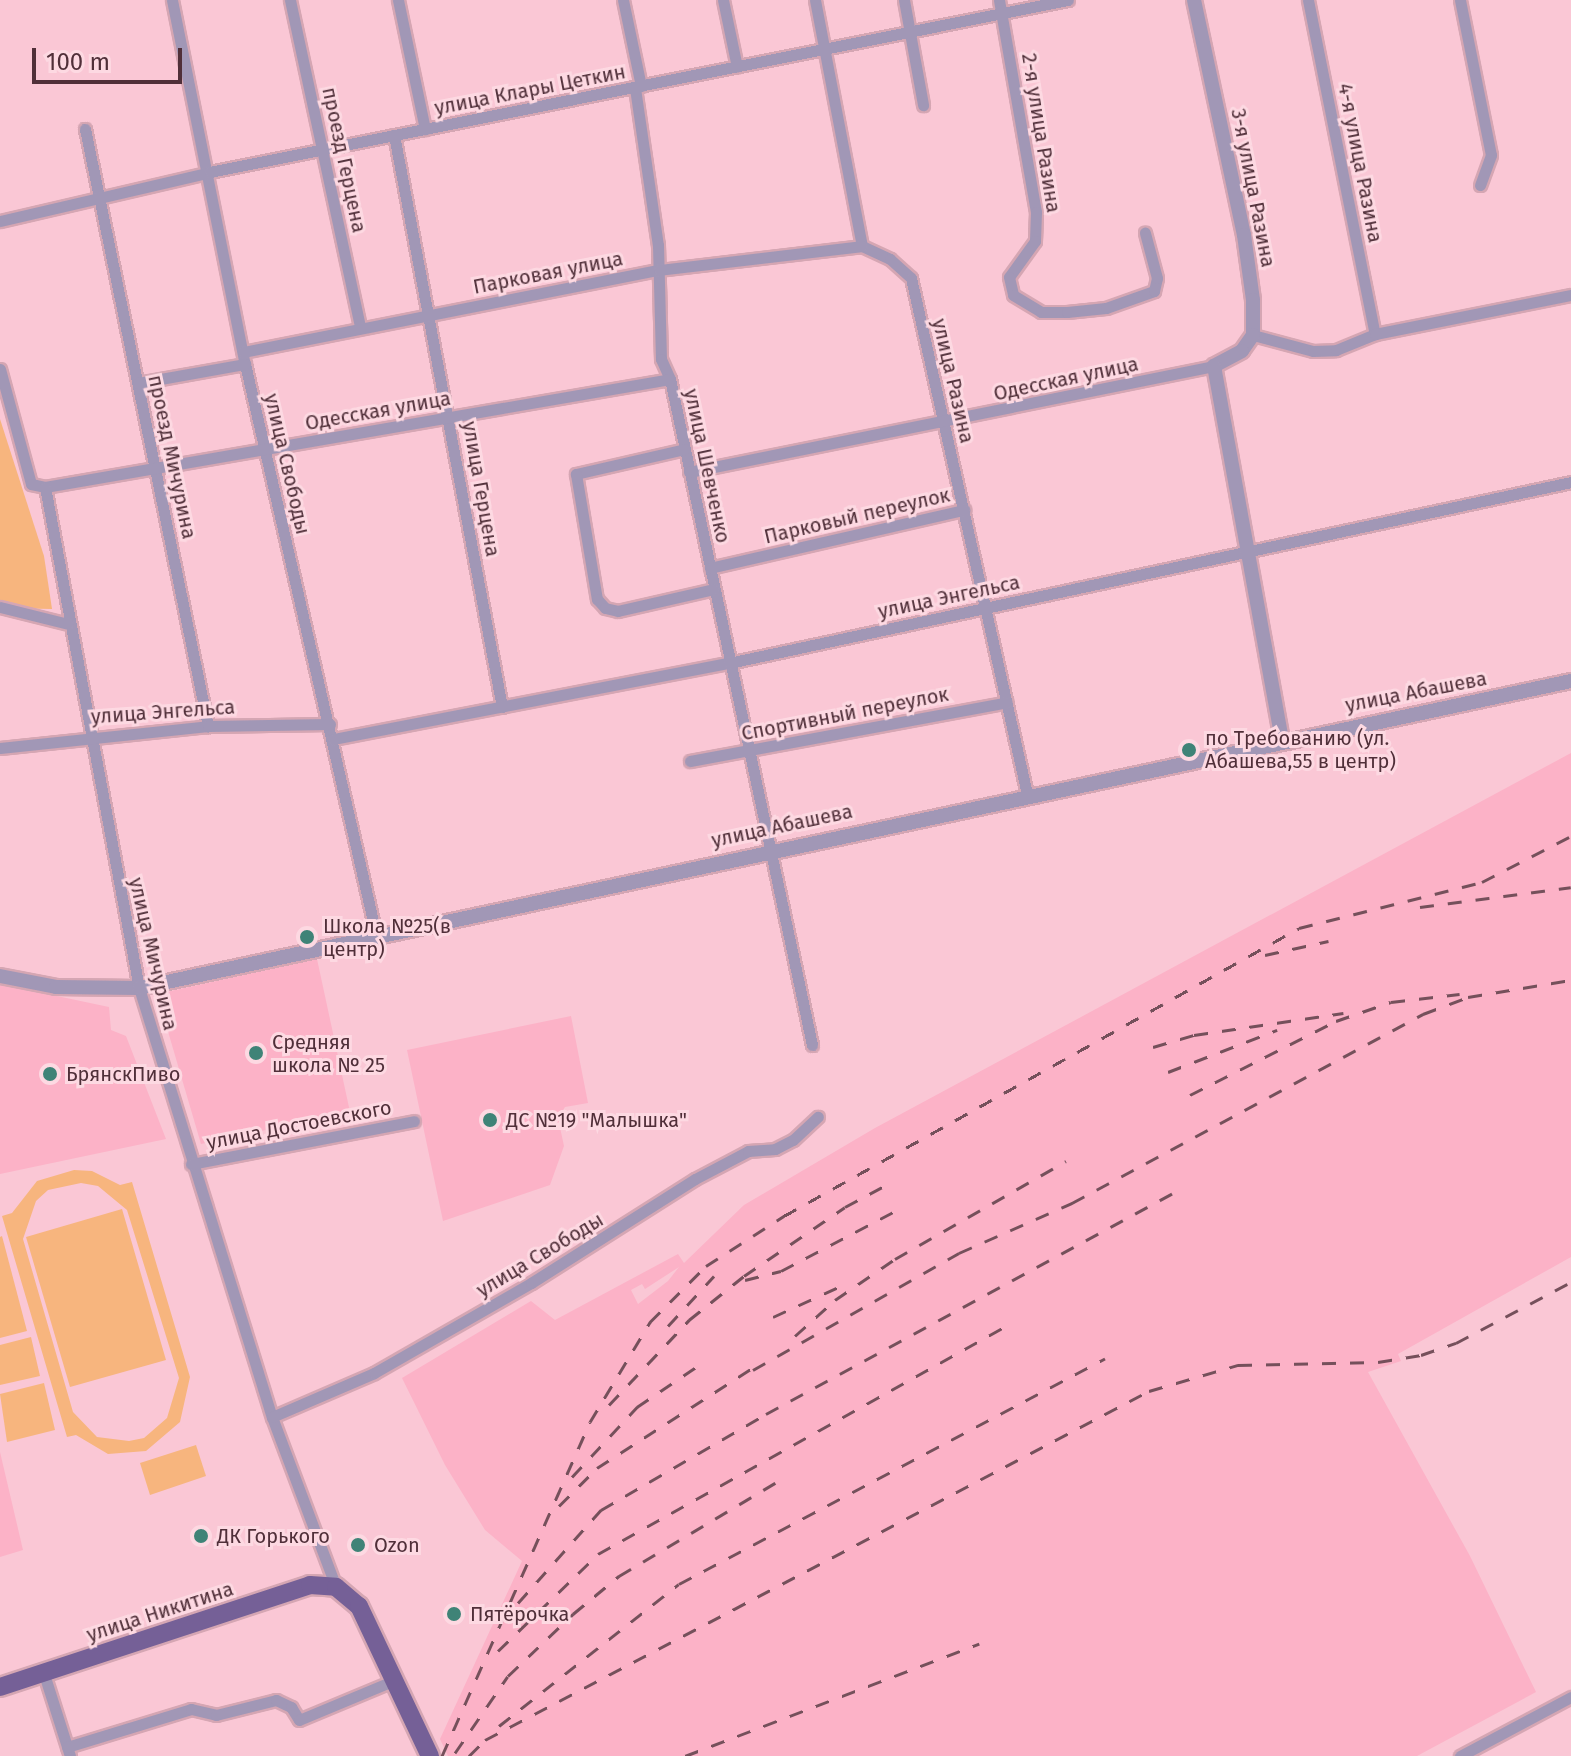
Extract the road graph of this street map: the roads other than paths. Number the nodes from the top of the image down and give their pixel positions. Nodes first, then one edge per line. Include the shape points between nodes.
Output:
1 (172, 0) edge
2 (290, 0) edge
3 (398, 0) edge
4 (623, 0) edge
5 (723, 0) edge
6 (815, 0) edge
7 (904, 0) edge
8 (999, 0) edge
9 (1068, 0) edge
10 (1194, 0) edge
11 (1308, 0) edge
12 (1460, 0) edge
13 (1001, 15) junction
14 (910, 32) junction
15 (825, 50) junction
16 (737, 67) junction
17 (638, 87) junction
18 (923, 105) dead end
19 (85, 129) dead end
20 (425, 129) junction
21 (394, 135) junction
22 (325, 149) junction
23 (210, 172) junction
24 (1480, 185) dead end
25 (98, 197) junction
26 (0, 221) edge
27 (1145, 233) dead end
28 (862, 246) junction
29 (659, 270) junction
30 (1571, 295) edge
31 (431, 314) junction
32 (360, 327) junction
33 (1375, 334) junction
34 (1253, 335) junction
35 (244, 358) junction
36 (1214, 366) junction
37 (0, 369) edge
38 (670, 379) junction
39 (138, 383) junction
40 (450, 417) junction
41 (944, 422) junction
42 (266, 449) junction
43 (685, 449) junction
44 (156, 466) junction
45 (689, 472) junction
46 (1571, 482) edge
47 (45, 487) junction
48 (964, 510) junction
49 (1251, 551) junction
50 (710, 568) junction
51 (714, 589) junction
52 (0, 607) edge
53 (987, 607) junction
54 (68, 624) junction
55 (729, 663) junction
56 (1571, 681) edge
57 (1007, 702) junction
58 (502, 707) junction
59 (330, 724) junction
60 (208, 726) junction
61 (88, 735) junction
62 (333, 739) junction
63 (1282, 739) junction
64 (0, 748) edge
65 (748, 751) junction
66 (690, 761) dead end
67 (1027, 794) junction
68 (769, 849) junction
69 (376, 934) junction
70 (0, 976) edge
71 (139, 988) junction
72 (812, 1045) dead end
73 (818, 1117) dead end
74 (414, 1121) dead end
75 (191, 1164) junction
76 (272, 1417) junction
77 (336, 1587) junction
78 (44, 1674) junction
79 (395, 1680) junction
80 (0, 1687) edge
81 (1571, 1697) edge
82 (69, 1752) edge
83 (1467, 1754) edge
84 (430, 1756) edge

1 - 23 street, улица Свободы
2 - 22 street, проезд Герцена
3 - 20 street
4 - 17 street, улица Шевченко
5 - 16 street
6 - 15 street
7 - 14 street
8 - 13 street, 2-я улица Разина
9 - 13 street, улица Клары Цеткин
10 - 34 street, 3-я улица Разина via 1244,235
11 - 33 street, 4-я улица Разина
12 - 24 street via 1491,155
13 - 14 street, улица Клары Цеткин
13 - 27 street, 2-я улица Разина via 1036,212 1035,241 1009,277 1013,295 1041,312 1067,312 1106,308 1154,291 1157,278
14 - 15 street, улица Клары Цеткин
14 - 18 street
15 - 16 street, улица Клары Цеткин
15 - 28 street
16 - 17 street, улица Клары Цеткин
17 - 20 street, улица Клары Цеткин
17 - 29 street, улица Шевченко
19 - 25 street, проезд Мичурина
20 - 21 street, улица Клары Цеткин
21 - 22 street, улица Клары Цеткин
21 - 31 street, улица Герцена
22 - 23 street, улица Клары Цеткин
22 - 32 street, проезд Герцена
23 - 25 street, улица Клары Цеткин
23 - 35 street, улица Свободы
25 - 26 street, улица Клары Цеткин
25 - 39 street, проезд Мичурина
28 - 29 street, Парковая улица
28 - 41 street, улица Разина via 890,259 911,278
29 - 31 street, Парковая улица
29 - 38 street, улица Шевченко via 657,330
30 - 33 street
31 - 32 street, Парковая улица
31 - 40 street, улица Герцена
32 - 35 street, Парковая улица
33 - 34 street via 1336,350 1313,351
34 - 36 street via 1242,351
35 - 39 street, Парковая улица
35 - 42 street, улица Свободы
36 - 41 street, Одесская улица
36 - 49 street
37 - 47 street, улица Мичурина via 31,484
38 - 40 street, Одесская улица
38 - 43 street, улица Шевченко
39 - 44 street, проезд Мичурина
40 - 42 street, Одесская улица
40 - 58 street, улица Герцена
41 - 45 street, Одесская улица
41 - 48 street, улица Разина
42 - 44 street, Одесская улица
42 - 59 street, улица Свободы
43 - 45 street, улица Шевченко
43 - 51 street via 576,474 597,599 618,611
44 - 47 street, Одесская улица
44 - 60 street, проезд Мичурина
45 - 50 street, улица Шевченко
46 - 49 street, улица Энгельса
47 - 54 street, улица Мичурина
48 - 50 street, Парковый переулок
48 - 53 street, улица Разина
49 - 53 street, улица Энгельса
49 - 63 street
50 - 51 street, улица Шевченко
51 - 55 street, улица Шевченко
52 - 54 street
53 - 55 street, улица Энгельса
53 - 57 street, улица Разина
54 - 61 street, улица Мичурина
55 - 58 street, улица Энгельса
55 - 65 street, улица Шевченко
56 - 63 street, улица Абашева
57 - 65 street, Спортивный переулок
57 - 67 street, улица Разина
58 - 62 street, улица Энгельса
59 - 60 street, улица Энгельса
59 - 62 street, улица Свободы
60 - 61 street, улица Энгельса
61 - 64 street, улица Энгельса
61 - 71 street, улица Мичурина
62 - 69 street, улица Свободы
63 - 67 street, улица Абашева
65 - 66 street, Спортивный переулок
65 - 68 street, улица Шевченко
67 - 68 street, улица Абашева
68 - 69 street, улица Абашева
68 - 72 street, улица Шевченко
69 - 71 street, улица Абашева
70 - 71 street, улица Абашева via 56,987
71 - 75 street, улица Мичурина
73 - 76 street, улица Свободы via 793,1140 775,1149 748,1151 695,1179 531,1283 374,1373
74 - 75 street, улица Достоевского
75 - 76 street, улица Мичурина
76 - 77 street, улица Мичурина
77 - 78 main road, улица Никитина via 310,1585
77 - 79 main road via 359,1606
78 - 80 main road, улица Никитина
78 - 82 street
79 - 82 street via 299,1720 291,1707 276,1700 216,1715 191,1709
79 - 84 main road
81 - 83 street

